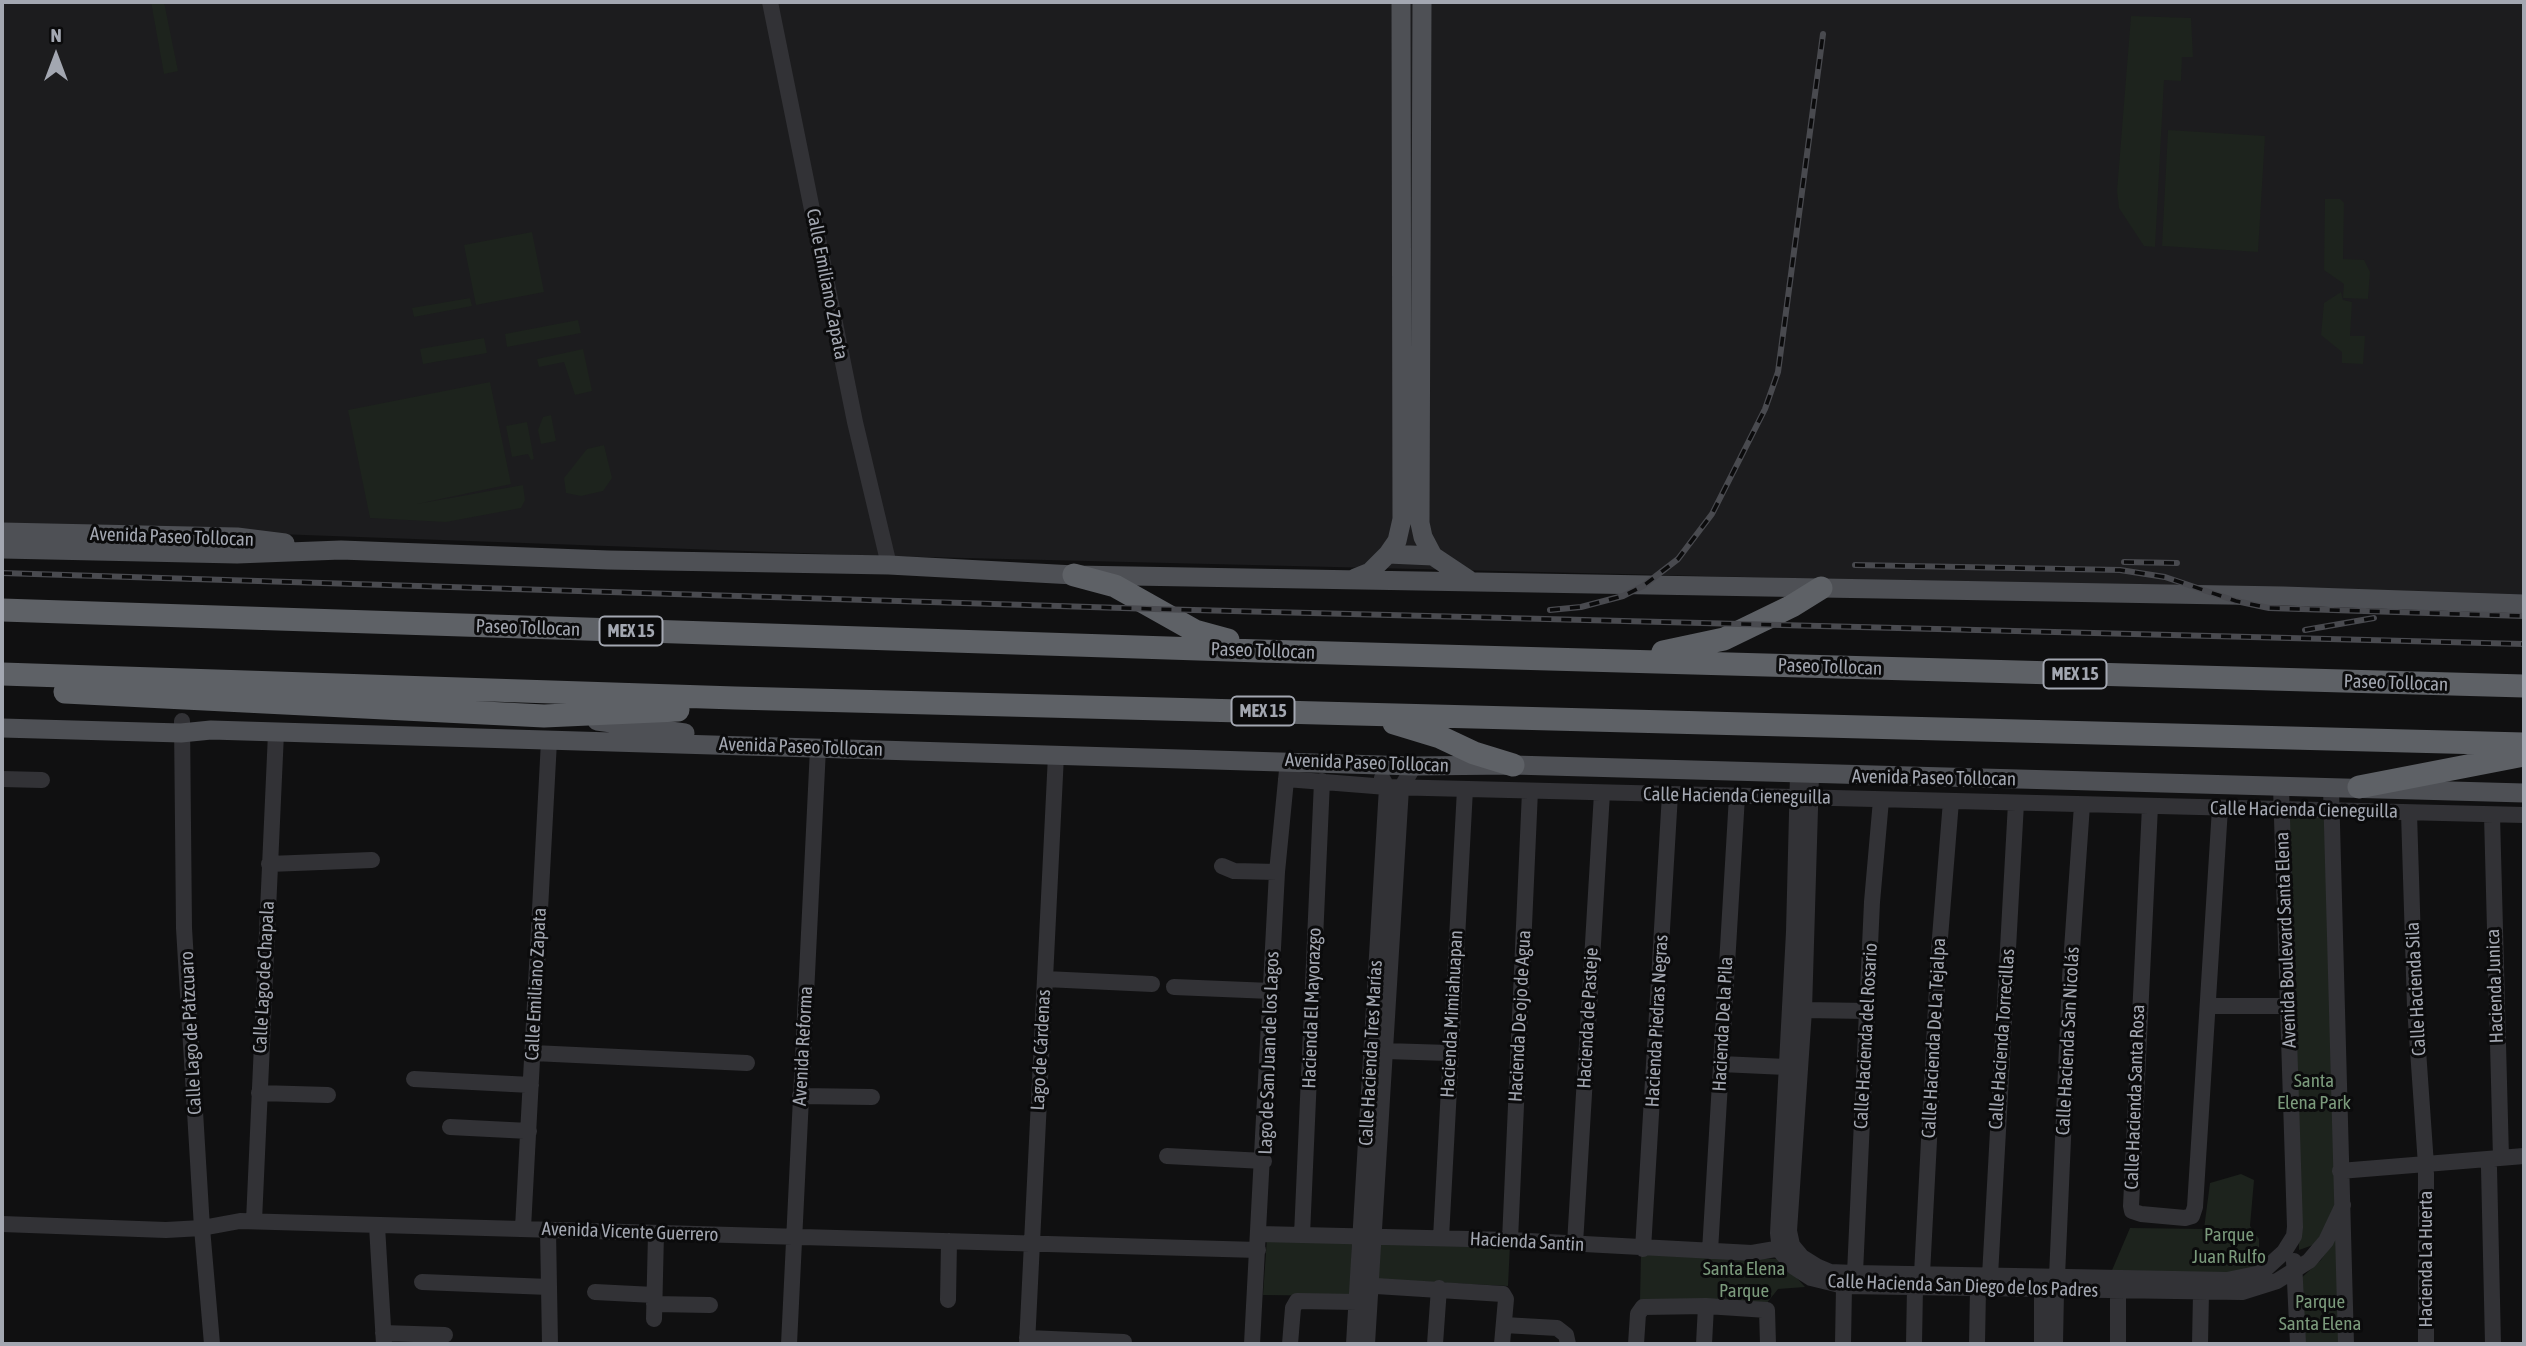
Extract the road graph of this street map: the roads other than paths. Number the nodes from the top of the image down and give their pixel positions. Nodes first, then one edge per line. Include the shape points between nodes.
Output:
1 (770, 2) edge
2 (1401, 2) edge
3 (1422, 2) edge
4 (1412, 165) junction
5 (1410, 425) junction
6 (2, 532) edge
7 (2, 549) edge
8 (341, 550) junction
9 (1388, 554) junction
10 (1433, 556) junction
11 (889, 565) junction
12 (1074, 575) junction
13 (1343, 580) junction
14 (1473, 581) junction
15 (1821, 587) junction
16 (2, 599) edge
17 (2524, 604) edge
18 (2, 610) edge
19 (461, 625) junction
20 (1260, 651) junction
21 (1625, 661) junction
22 (2, 674) edge
23 (2524, 686) edge
24 (2, 689) edge
25 (735, 698) junction
26 (1354, 713) junction
27 (2, 715) edge
28 (544, 716) junction
29 (182, 727) junction
30 (2, 728) edge
31 (276, 733) junction
32 (550, 741) junction
33 (744, 744) junction
34 (2524, 744) edge
35 (818, 748) junction
36 (1056, 755) junction
37 (2524, 755) edge
38 (1375, 764) junction
39 (1513, 765) junction
40 (1414, 766) junction
41 (1287, 770) junction
42 (1804, 775) junction
43 (2, 779) edge
44 (42, 780) dead end
45 (1322, 781) junction
46 (2281, 786) junction
47 (2301, 787) junction
48 (2359, 787) junction
49 (1394, 788) junction
50 (2331, 788) junction
51 (1465, 789) junction
52 (1530, 791) junction
53 (1602, 793) junction
54 (2524, 793) edge
55 (1670, 794) junction
56 (1737, 796) junction
57 (1805, 798) junction
58 (1881, 800) junction
59 (1951, 801) junction
60 (2016, 803) junction
61 (2082, 804) junction
62 (2150, 806) junction
63 (2220, 808) junction
64 (2281, 809) junction
65 (2301, 810) junction
66 (2331, 811) junction
67 (2409, 813) junction
68 (2492, 814) junction
69 (2524, 815) edge
70 (372, 860) dead end
71 (269, 864) junction
72 (1222, 866) dead end
73 (1277, 873) junction
74 (1800, 932) junction
75 (1384, 952) junction
76 (1045, 979) junction
77 (1152, 984) dead end
78 (1174, 987) dead end
79 (1271, 991) junction
80 (2208, 1006) junction
81 (2288, 1006) junction
82 (1804, 1010) junction
83 (1867, 1011) junction
84 (1385, 1051) junction
85 (533, 1053) junction
86 (1449, 1053) junction
87 (747, 1063) dead end
88 (1721, 1064) junction
89 (1786, 1067) junction
90 (414, 1079) dead end
91 (531, 1085) junction
92 (259, 1093) junction
93 (328, 1095) dead end
94 (800, 1096) junction
95 (872, 1097) dead end
96 (1374, 1119) junction
97 (1789, 1121) junction
98 (450, 1127) dead end
99 (529, 1131) junction
100 (1167, 1156) dead end
101 (2524, 1156) edge
102 (1264, 1161) junction
103 (2495, 1163) junction
104 (2524, 1165) edge
105 (2426, 1169) junction
106 (2340, 1175) junction
107 (2343, 1205) junction
108 (254, 1221) junction
109 (2, 1224) edge
110 (377, 1226) junction
111 (202, 1228) junction
112 (523, 1228) junction
113 (548, 1230) junction
114 (656, 1233) junction
115 (1302, 1235) junction
116 (1367, 1235) junction
117 (794, 1236) junction
118 (1441, 1238) junction
119 (1510, 1240) junction
120 (949, 1241) junction
121 (1259, 1242) junction
122 (1031, 1243) junction
123 (1575, 1244) junction
124 (2289, 1245) junction
125 (1786, 1248) junction
126 (1643, 1249) junction
127 (1710, 1251) junction
128 (2295, 1270) junction
129 (1990, 1276) junction
130 (1850, 1279) junction
131 (1918, 1281) junction
132 (1945, 1281) junction
133 (422, 1282) dead end
134 (1364, 1285) junction
135 (2151, 1285) junction
136 (2052, 1286) junction
137 (549, 1287) junction
138 (1439, 1288) junction
139 (1978, 1289) junction
140 (595, 1292) dead end
141 (2118, 1292) junction
142 (2201, 1293) junction
143 (948, 1300) dead end
144 (1357, 1302) junction
145 (710, 1305) dead end
146 (654, 1306) junction
147 (1706, 1306) junction
148 (1504, 1325) junction
149 (445, 1335) dead end
150 (384, 1338) edge
151 (1567, 1339) edge
152 (1027, 1341) edge
153 (1124, 1342) dead end
154 (212, 1344) edge
155 (550, 1344) edge
156 (789, 1344) edge
157 (1252, 1344) edge
158 (1290, 1344) edge
159 (1354, 1344) edge
160 (1367, 1344) edge
161 (1435, 1344) edge
162 (1502, 1344) edge
163 (1636, 1344) edge
164 (1704, 1344) edge
165 (1768, 1344) edge
166 (1843, 1344) edge
167 (1914, 1344) edge
168 (1977, 1344) edge
169 (2042, 1344) edge
170 (2055, 1344) edge
171 (2118, 1344) edge
172 (2200, 1344) edge
173 (2298, 1344) edge
174 (2346, 1344) edge
175 (2426, 1344) edge
176 (2493, 1344) edge

1 - 11 street, Calle Emiliano Zapata via 855,422
2 - 4 main road
3 - 4 main road
4 - 5 main road
5 - 9 main road via 1401,531
5 - 10 main road via 1420,523
6 - 8 main road, Avenida Paseo Tollocan via 237,537
7 - 8 main road, Avenida Paseo Tollocan via 237,554
8 - 11 main road, Avenida Paseo Tollocan
9 - 10 main road
9 - 13 main road via 1370,572
10 - 14 main road
11 - 12 main road, Avenida Paseo Tollocan
12 - 13 main road, Avenida Paseo Tollocan
12 - 20 highway via 1115,586 1208,637 1246,643
13 - 14 main road, Avenida Paseo Tollocan
14 - 15 main road, Avenida Paseo Tollocan
15 - 17 main road, Avenida Paseo Tollocan
15 - 21 highway via 1724,639
16 - 19 highway via 392,611 431,615
18 - 19 highway, Paseo Tollocan / MEX 15
19 - 20 highway, Paseo Tollocan / MEX 15
20 - 21 highway, Paseo Tollocan / MEX 15
21 - 23 highway, Paseo Tollocan / MEX 15
22 - 25 highway, MEX 15
24 - 28 highway
25 - 26 highway, MEX 15
25 - 28 highway via 720,705 684,709
26 - 34 highway, MEX 15
26 - 39 highway via 1422,731
27 - 29 main road, Avenida Paseo Tollocan
28 - 33 main road
29 - 30 main road, Avenida Paseo Tollocan
29 - 31 main road, Avenida Paseo Tollocan
29 - 111 street, Calle Lago de Pátzcuaro via 184,928
31 - 32 main road, Avenida Paseo Tollocan
31 - 71 street, Calle Lago de Chapala
32 - 33 main road, Avenida Paseo Tollocan
32 - 85 street, Calle Emiliano Zapata
33 - 35 main road, Avenida Paseo Tollocan
35 - 36 main road, Avenida Paseo Tollocan
35 - 94 street, Avenida Reforma
36 - 41 main road, Avenida Paseo Tollocan
36 - 76 street, Lago de Cárdenas
37 - 48 highway
38 - 40 main road, Avenida Paseo Tollocan
38 - 41 main road, Avenida Paseo Tollocan
38 - 49 street
39 - 40 main road, Avenida Paseo Tollocan
39 - 42 main road, Avenida Paseo Tollocan
40 - 49 street, Calle Hacienda Tres Marías
41 - 45 street, Calle Hacienda Cieneguilla
41 - 73 street, Lago de San Juan de los Lagos
42 - 46 main road, Avenida Paseo Tollocan
42 - 57 street
43 - 44 street
45 - 49 street, Calle Hacienda Cieneguilla
45 - 115 street, Hacienda El Mayorazgo
46 - 47 main road, Avenida Paseo Tollocan
46 - 64 street, Avenida Boulevard Santa Elena
47 - 50 main road, Avenida Paseo Tollocan
47 - 65 street
48 - 50 main road, Avenida Paseo Tollocan
48 - 54 main road, Avenida Paseo Tollocan
49 - 51 street, Calle Hacienda Cieneguilla
49 - 75 street, Calle Hacienda Tres Marías
50 - 66 street
51 - 52 street, Calle Hacienda Cieneguilla
51 - 86 street, Hacienda Mimiahuapan
52 - 53 street, Calle Hacienda Cieneguilla
52 - 119 street, Hacienda De ojo de Agua
53 - 55 street, Calle Hacienda Cieneguilla
53 - 123 street, Hacienda de Pasteje
55 - 56 street, Calle Hacienda Cieneguilla
55 - 126 street, Hacienda Piedras Negras
56 - 57 street, Calle Hacienda Cieneguilla
56 - 88 street, Hacienda De la Pila
57 - 58 street, Calle Hacienda Cieneguilla
57 - 74 street
58 - 59 street, Calle Hacienda Cieneguilla
58 - 83 street, Calle Hacienda del Rosario
59 - 60 street, Calle Hacienda Cieneguilla
59 - 131 street, Calle Hacienda De La Tejalpa
60 - 61 street, Calle Hacienda Cieneguilla
60 - 129 street, Calle Hacienda Torrecillas
61 - 62 street, Calle Hacienda Cieneguilla
61 - 136 street, Calle Hacienda San Nicolás
62 - 63 street, Calle Hacienda Cieneguilla
62 - 80 street, Calle Hacienda Santa Rosa via 2134,1110 2131,1206 2136,1213 2185,1217 2194,1213
63 - 64 street, Calle Hacienda Cieneguilla
63 - 80 street, Calle Hacienda Santa Rosa
64 - 65 street, Calle Hacienda Cieneguilla
64 - 81 street, Avenida Boulevard Santa Elena
65 - 66 street, Calle Hacienda Cieneguilla
66 - 67 street, Calle Hacienda Cieneguilla
66 - 106 street
67 - 68 street, Calle Hacienda Cieneguilla
67 - 105 street, Calle Hacienda Sila
68 - 69 street, Calle Hacienda Cieneguilla
68 - 103 street, Hacienda Junica
70 - 71 street
71 - 92 street, Calle Lago de Chapala
72 - 73 street
73 - 79 street, Lago de San Juan de los Lagos
74 - 82 street
74 - 89 street
75 - 84 street, Calle Hacienda Tres Marías
75 - 96 street, Calle Hacienda Tres Marías
76 - 77 street
76 - 122 street, Lago de Cárdenas
78 - 79 street
79 - 102 street, Lago de San Juan de los Lagos
80 - 81 street
81 - 124 street, Avenida Boulevard Santa Elena via 2295,1227
82 - 83 street
82 - 97 street
83 - 130 street, Calle Hacienda del Rosario
84 - 86 street
84 - 96 street, Calle Hacienda Tres Marías
85 - 87 street
85 - 91 street, Calle Emiliano Zapata
86 - 118 street, Hacienda Mimiahuapan
88 - 89 street
88 - 127 street, Hacienda De la Pila
89 - 97 street
90 - 91 street
91 - 99 street, Calle Emiliano Zapata
92 - 93 street
92 - 108 street, Calle Lago de Chapala
94 - 95 street
94 - 117 street, Avenida Reforma
96 - 116 street, Calle Hacienda Tres Marías
97 - 125 street
98 - 99 street
99 - 112 street, Calle Emiliano Zapata
100 - 102 street
101 - 103 street
102 - 121 street, Lago de San Juan de los Lagos
103 - 104 street
103 - 105 street
103 - 176 street, Hacienda Junica
105 - 106 street
105 - 175 street, Hacienda La Huerta
106 - 107 street
107 - 128 street, Calle Hacienda San Diego de los Padres via 2326,1241
107 - 174 street
108 - 110 street, Avenida Vicente Guerrero
108 - 111 street, Avenida Vicente Guerrero
109 - 111 street, Avenida Vicente Guerrero
110 - 112 street, Avenida Vicente Guerrero
110 - 150 street
111 - 154 street, Calle Lago de Pátzcuaro
112 - 113 street, Avenida Vicente Guerrero
113 - 114 street, Avenida Vicente Guerrero
113 - 137 street
114 - 117 street, Avenida Vicente Guerrero
114 - 146 street
115 - 116 street, Hacienda Santin
115 - 121 street, Hacienda Santin
116 - 118 street, Hacienda Santin
116 - 134 street, Calle Hacienda Tres Marías
117 - 120 street, Avenida Vicente Guerrero
117 - 156 street, Avenida Reforma
118 - 119 street, Hacienda Santin
119 - 123 street, Hacienda Santin
120 - 122 street, Avenida Vicente Guerrero
120 - 143 street
121 - 122 street, Avenida Vicente Guerrero
121 - 157 street, Lago de San Juan de los Lagos
122 - 152 street, Lago de Cárdenas
123 - 126 street, Hacienda Santin
124 - 128 street, Avenida Boulevard Santa Elena
124 - 135 street, Calle Hacienda San Diego de los Padres via 2267,1270 2254,1276
125 - 127 street, Hacienda Santin
125 - 130 street, Calle Hacienda San Diego de los Padres
126 - 127 street, Hacienda Santin
128 - 142 street, Calle Hacienda San Diego de los Padres via 2257,1289
128 - 173 street, Avenida Boulevard Santa Elena
129 - 132 street, Calle Hacienda San Diego de los Padres
129 - 136 street, Calle Hacienda San Diego de los Padres
130 - 131 street, Calle Hacienda San Diego de los Padres
130 - 166 street, Calle Hacienda del Rosario
131 - 132 street, Calle Hacienda San Diego de los Padres
131 - 167 street, Calle Hacienda De La Tejalpa
132 - 139 street, Calle Hacienda San Diego de los Padres
133 - 137 street
134 - 138 street
134 - 144 street, Calle Hacienda Tres Marías
134 - 160 street, Calle Hacienda Tres Marías
135 - 136 street, Calle Hacienda San Diego de los Padres
135 - 141 street, Calle Hacienda San Diego de los Padres
135 - 142 street, Calle Hacienda San Diego de los Padres
136 - 139 street, Calle Hacienda San Diego de los Padres
136 - 141 street, Calle Hacienda San Diego de los Padres
136 - 169 street
136 - 170 street
137 - 155 street
138 - 148 street via 1505,1296
138 - 161 street
139 - 168 street
140 - 146 street
141 - 171 street
142 - 172 street
144 - 158 street via 1294,1303
144 - 159 street, Calle Hacienda Tres Marías
145 - 146 street
147 - 163 street via 1643,1307 1637,1314
147 - 164 street
147 - 165 street via 1760,1308 1769,1314
148 - 151 street via 1557,1328
148 - 162 street
149 - 150 street
152 - 153 street

